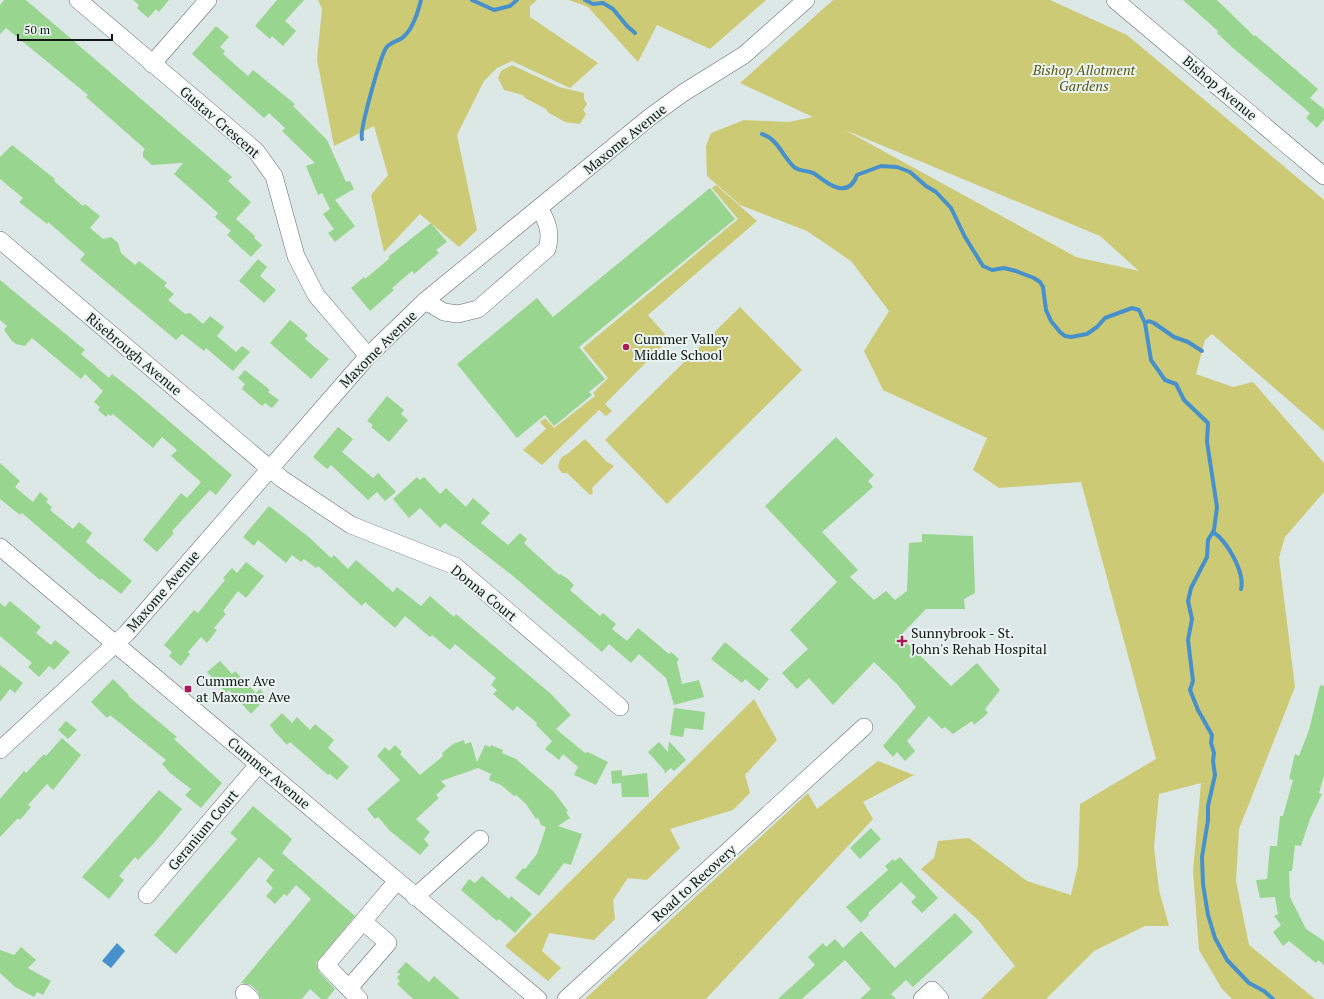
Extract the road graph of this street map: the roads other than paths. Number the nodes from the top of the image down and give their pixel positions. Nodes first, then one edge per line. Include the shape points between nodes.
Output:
1 (78, 0) edge
2 (208, 0) edge
3 (806, 0) edge
4 (1115, 0) edge
5 (152, 64) junction
6 (1324, 176) edge
7 (539, 208) junction
8 (0, 240) edge
9 (425, 301) junction
10 (368, 356) junction
11 (269, 469) junction
12 (0, 547) edge
13 (115, 644) junction
14 (620, 707) dead end
15 (864, 727) dead end
16 (0, 750) edge
17 (258, 765) junction
18 (480, 839) dead end
19 (397, 881) junction
20 (147, 896) dead end
21 (415, 897) junction
22 (363, 921) junction
23 (354, 993) edge
24 (538, 999) edge
25 (566, 999) edge
26 (922, 999) edge
27 (940, 999) edge

1 - 5 street, Gustav Crescent
2 - 5 street
3 - 7 street, Maxome Avenue via 744,55 650,117
4 - 6 street, Bishop Avenue
5 - 10 street, Gustav Crescent via 256,151 274,176 296,256 316,295
7 - 9 street, Maxome Avenue
7 - 9 street via 548,223 550,241 547,249 478,308 458,314 444,312
8 - 11 street, Risebrough Avenue
9 - 10 street, Maxome Avenue
10 - 11 street, Maxome Avenue
11 - 13 street, Maxome Avenue
11 - 14 street, Donna Court via 351,524 455,566
12 - 13 street, Cummer Avenue
13 - 16 street, Maxome Avenue
13 - 17 street, Cummer Avenue
15 - 25 street, Road to Recovery
17 - 19 street, Cummer Avenue
17 - 20 street, Geranium Court
18 - 21 street
19 - 21 street, Cummer Avenue
19 - 22 street
21 - 24 street, Cummer Avenue
22 - 23 street via 388,943
22 - 23 street via 326,965
26 - 27 street via 932,990

